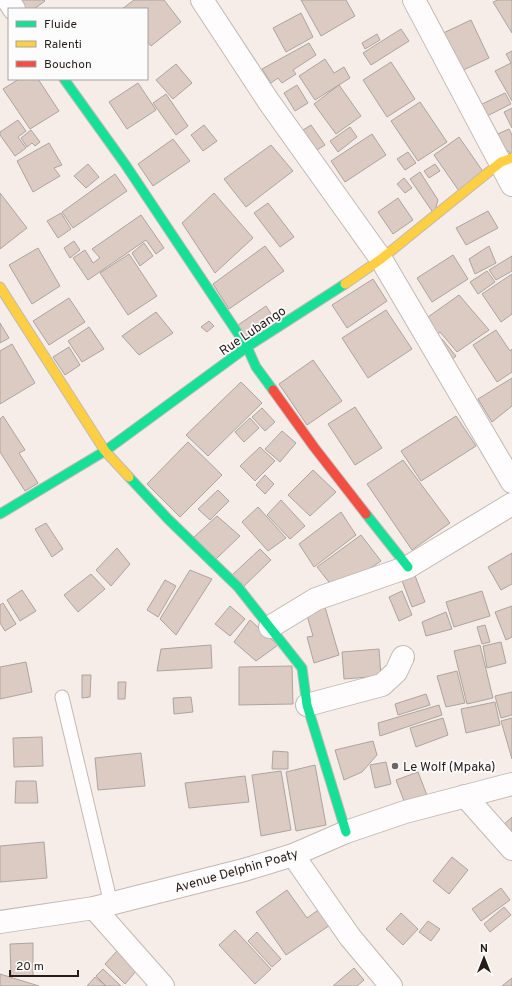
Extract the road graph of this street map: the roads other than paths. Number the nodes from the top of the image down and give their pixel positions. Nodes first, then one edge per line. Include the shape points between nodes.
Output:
1 (202, 0) edge
2 (414, 0) edge
3 (65, 80) edge
4 (506, 160) edge
5 (512, 186) edge
6 (381, 259) junction
7 (0, 287) edge
8 (247, 347) junction
9 (104, 451) junction
10 (512, 482) edge
11 (512, 504) edge
12 (0, 514) edge
13 (408, 567) junction
14 (270, 627) junction
15 (403, 656) dead end
16 (62, 697) dead end
17 (307, 705) junction
18 (512, 784) edge
19 (464, 796) junction
20 (346, 832) junction
21 (512, 849) edge
22 (293, 856) junction
23 (103, 906) junction
24 (0, 922) edge
25 (163, 986) edge
26 (391, 986) edge

1 - 6 street via 270,102
2 - 4 street
3 - 8 street via 125,164
4 - 5 street
4 - 6 street, Rue Lubango
6 - 8 street, Rue Lubango
6 - 10 street
7 - 9 street
8 - 9 street, Rue Lubango
8 - 13 street via 256,367 314,447
9 - 12 street, Rue Lubango
9 - 14 street via 168,519 238,587
11 - 13 street
13 - 14 street via 316,599
14 - 17 street via 302,668
15 - 17 street via 396,672 382,685
16 - 23 lane
17 - 20 street
18 - 19 street, Avenue Delphin Poaty
19 - 20 street, Avenue Delphin Poaty
19 - 21 street
20 - 22 street, Avenue Delphin Poaty
22 - 23 street, Avenue Delphin Poaty
22 - 26 street via 350,937
23 - 24 street, Avenue Delphin Poaty
23 - 25 street

